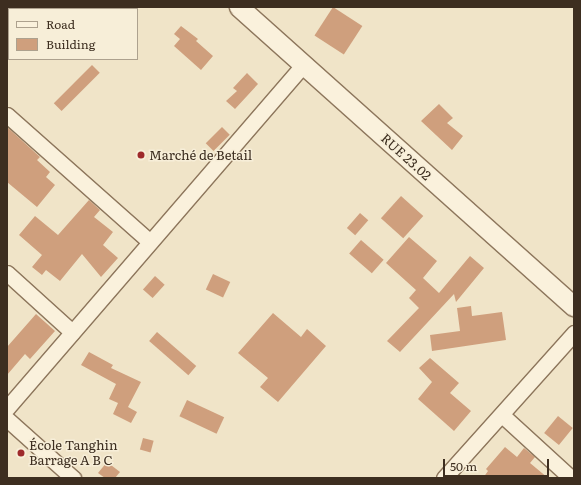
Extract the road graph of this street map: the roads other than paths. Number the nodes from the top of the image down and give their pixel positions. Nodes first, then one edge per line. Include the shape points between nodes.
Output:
1 (239, 7) edge
2 (303, 65) junction
3 (7, 114) edge
4 (149, 241) junction
5 (7, 273) edge
6 (574, 306) edge
7 (72, 332) junction
8 (574, 333) edge
9 (7, 408) edge
10 (502, 415) junction
11 (7, 419) edge
12 (73, 478) edge
13 (444, 478) edge
14 (572, 478) edge

1 - 2 street, RUE 23.02
2 - 4 street
2 - 6 street, RUE 23.02
3 - 4 street
4 - 7 street
5 - 7 street
7 - 9 street
8 - 10 street
10 - 13 street
10 - 14 street
11 - 12 street

